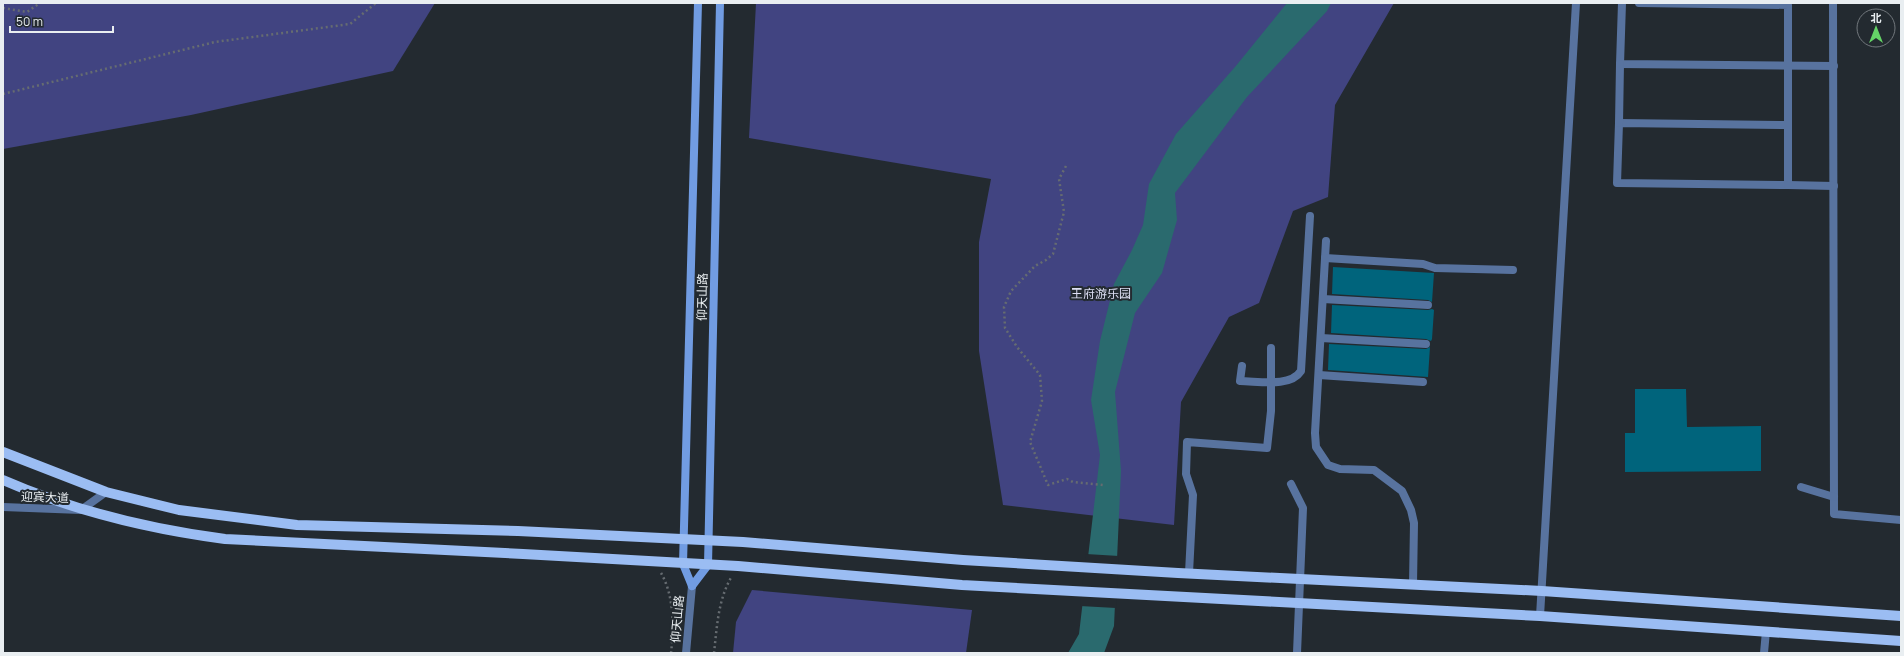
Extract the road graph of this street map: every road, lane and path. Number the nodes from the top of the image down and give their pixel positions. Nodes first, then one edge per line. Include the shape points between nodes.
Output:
1 (40, 3) edge
2 (376, 3) edge
3 (698, 3) edge
4 (720, 3) edge
5 (1576, 3) edge
6 (1622, 3) edge
7 (1639, 3) edge
8 (1834, 3) edge
9 (3, 8) edge
10 (1620, 64) junction
11 (1788, 66) junction
12 (1834, 66) junction
13 (3, 94) edge
14 (1619, 124) junction
15 (1788, 125) junction
16 (1066, 166) dead end
17 (1788, 185) junction
18 (1834, 186) junction
19 (1310, 216) dead end
20 (1326, 241) dead end
21 (1326, 258) junction
22 (1513, 270) dead end
23 (1323, 299) junction
24 (1428, 305) dead end
25 (1321, 338) junction
26 (1426, 344) dead end
27 (1271, 348) dead end
28 (1242, 366) dead end
29 (1319, 375) junction
30 (1272, 381) junction
31 (1424, 382) dead end
32 (3, 452) edge
33 (3, 480) edge
34 (1291, 484) dead end
35 (1102, 485) dead end
36 (1801, 487) dead end
37 (106, 492) junction
38 (1834, 497) junction
39 (3, 507) edge
40 (81, 510) junction
41 (1901, 520) edge
42 (684, 540) junction
43 (709, 541) junction
44 (654, 562) junction
45 (683, 564) junction
46 (708, 565) junction
47 (738, 566) junction
48 (1190, 574) junction
49 (1300, 578) junction
50 (1413, 584) junction
51 (692, 586) junction
52 (1542, 591) junction
53 (1300, 603) junction
54 (1540, 616) junction
55 (1901, 616) edge
56 (1766, 631) junction
57 (1901, 641) edge
58 (671, 653) edge
59 (686, 653) edge
60 (714, 653) edge
61 (1297, 653) edge
62 (1764, 653) edge

1 - 9 path via 27,12
2 - 13 path via 350,24 215,42
3 - 42 main road, 仰天山路
4 - 43 main road, 仰天山路
5 - 52 street
6 - 10 street
7 - 11 street via 1788,5
8 - 12 street
10 - 11 street
10 - 14 street
11 - 12 street
11 - 15 street
12 - 18 street
14 - 15 street
14 - 17 street via 1617,183
15 - 17 street
16 - 35 path via 1059,179 1064,212 1053,254 1035,266 1011,291 1004,307 1005,328 1040,375 1042,401 1030,442 1048,485 1067,479
17 - 18 street
18 - 38 street
19 - 30 street via 1301,371 1296,378
20 - 21 street
21 - 22 street via 1423,264 1435,268
21 - 23 street
23 - 24 street
23 - 25 street
25 - 26 street
25 - 29 street
27 - 30 street
28 - 30 street via 1240,381
29 - 31 street
29 - 50 street via 1315,433 1318,451 1328,465 1374,470 1402,491 1414,523
30 - 48 street via 1267,448 1187,442 1186,474 1193,494
32 - 37 main road
33 - 40 main road
34 - 49 street via 1303,508
36 - 38 street
37 - 40 street, 迎宾大道
37 - 42 main road via 179,510 297,525 518,531
38 - 41 street via 1834,514
39 - 40 street, 迎宾大道
40 - 44 main road via 174,532 225,540
42 - 43 main road
42 - 45 main road, 仰天山路
43 - 46 main road, 仰天山路
43 - 48 main road
44 - 45 main road
44 - 58 path via 668,584 674,634
45 - 46 main road
45 - 51 main road, 仰天山路
46 - 47 main road
46 - 51 main road, 仰天山路
47 - 53 main road via 962,585
47 - 60 path via 726,586 718,618
48 - 49 main road
49 - 50 main road
49 - 53 street
50 - 52 main road
51 - 59 street, 仰天山路
52 - 54 street
52 - 55 main road
53 - 54 main road
53 - 61 street
54 - 56 main road
56 - 57 main road
56 - 62 street

